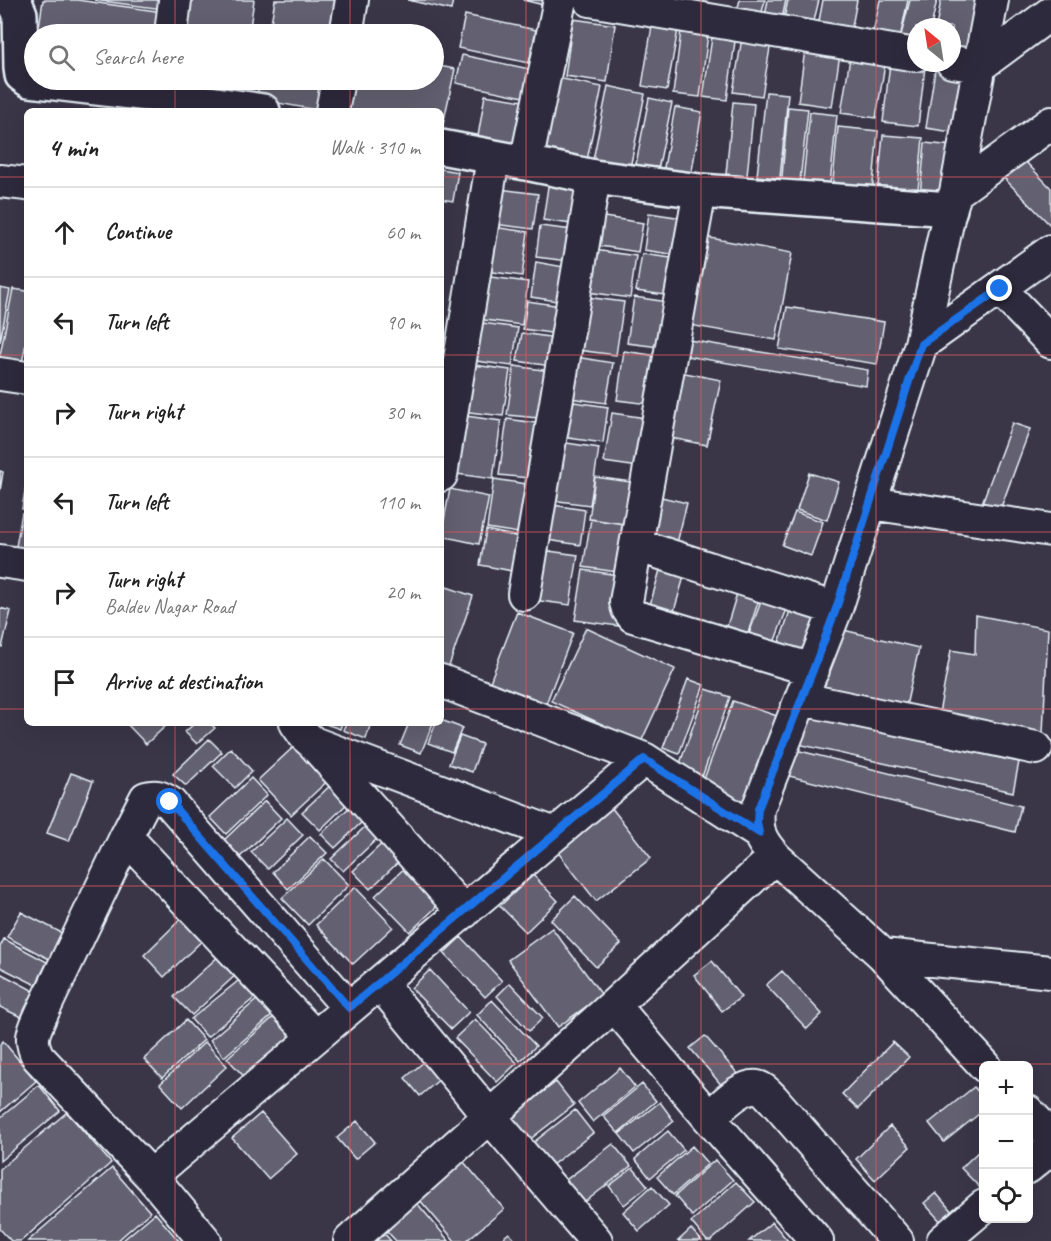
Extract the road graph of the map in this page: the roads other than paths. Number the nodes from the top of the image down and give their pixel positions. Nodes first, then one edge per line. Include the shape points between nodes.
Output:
1 (11, 0) edge
2 (175, 0) edge
3 (352, 0) edge
4 (560, 0) edge
5 (590, 0) edge
6 (992, 0) edge
7 (1051, 13) edge
8 (172, 24) edge
9 (348, 24) edge
10 (907, 54) edge
11 (966, 64) edge
12 (24, 76) edge
13 (114, 90) edge
14 (336, 90) edge
15 (156, 95) edge
16 (243, 108) edge
17 (333, 108) edge
18 (1051, 123) edge
19 (444, 148) edge
20 (493, 158) junction
21 (526, 163) junction
22 (594, 177) junction
23 (0, 182) edge
24 (24, 184) edge
25 (700, 191) junction
26 (953, 201) junction
27 (1051, 251) edge
28 (1000, 289) junction
29 (1051, 342) edge
30 (921, 344) junction
31 (0, 374) edge
32 (24, 378) edge
33 (444, 457) edge
34 (870, 503) junction
35 (1051, 530) edge
36 (636, 544) junction
37 (0, 561) edge
38 (24, 565) edge
39 (524, 594) dead end
40 (836, 609) junction
41 (444, 682) edge
42 (808, 685) junction
43 (304, 733) edge
44 (1036, 748) dead end
45 (644, 759) junction
46 (555, 834) junction
47 (126, 837) junction
48 (767, 845) junction
49 (464, 912) junction
50 (883, 955) junction
51 (1051, 972) edge
52 (380, 983) junction
53 (614, 1005) junction
54 (349, 1008) junction
55 (315, 1037) junction
56 (982, 1061) edge
57 (1032, 1115) edge
58 (490, 1117) junction
59 (709, 1118) junction
60 (1051, 1136) edge
61 (1051, 1148) edge
62 (1033, 1164) edge
63 (151, 1176) junction
64 (979, 1210) edge
65 (205, 1241) edge
66 (350, 1241) edge
67 (596, 1241) edge
68 (817, 1241) edge
69 (897, 1241) edge
70 (943, 1241) edge

1 - 12 street via 20,14
2 - 8 street
3 - 9 street
4 - 21 street
5 - 10 street
6 - 11 street
7 - 11 street
11 - 26 street
13 - 15 street
14 - 17 street
15 - 16 street
18 - 26 street
19 - 20 street
20 - 21 street
20 - 33 street
21 - 22 street
22 - 25 street
22 - 39 street
23 - 24 street
25 - 26 street
25 - 36 street
26 - 30 street
27 - 28 street
28 - 29 street
28 - 30 street
30 - 34 street
31 - 32 street
34 - 35 street
34 - 40 street
36 - 40 street
36 - 42 street via 626,602 633,616
37 - 38 street
40 - 42 street
41 - 45 street
42 - 44 street
42 - 48 street via 758,809 757,822
43 - 46 street
43 - 49 street
45 - 46 street
45 - 48 street
46 - 49 street
47 - 54 street via 146,798 153,796 170,802
47 - 55 street
47 - 63 street via 41,1015 32,1044 38,1057
48 - 50 street
48 - 53 street
49 - 52 street
50 - 51 street
50 - 56 street
52 - 54 street
52 - 58 street
53 - 58 street
53 - 59 street
54 - 55 street
55 - 63 street
57 - 60 street
58 - 66 street
58 - 67 street
59 - 68 street
59 - 69 street via 740,1091 761,1088
61 - 62 street
63 - 65 street
64 - 70 street

